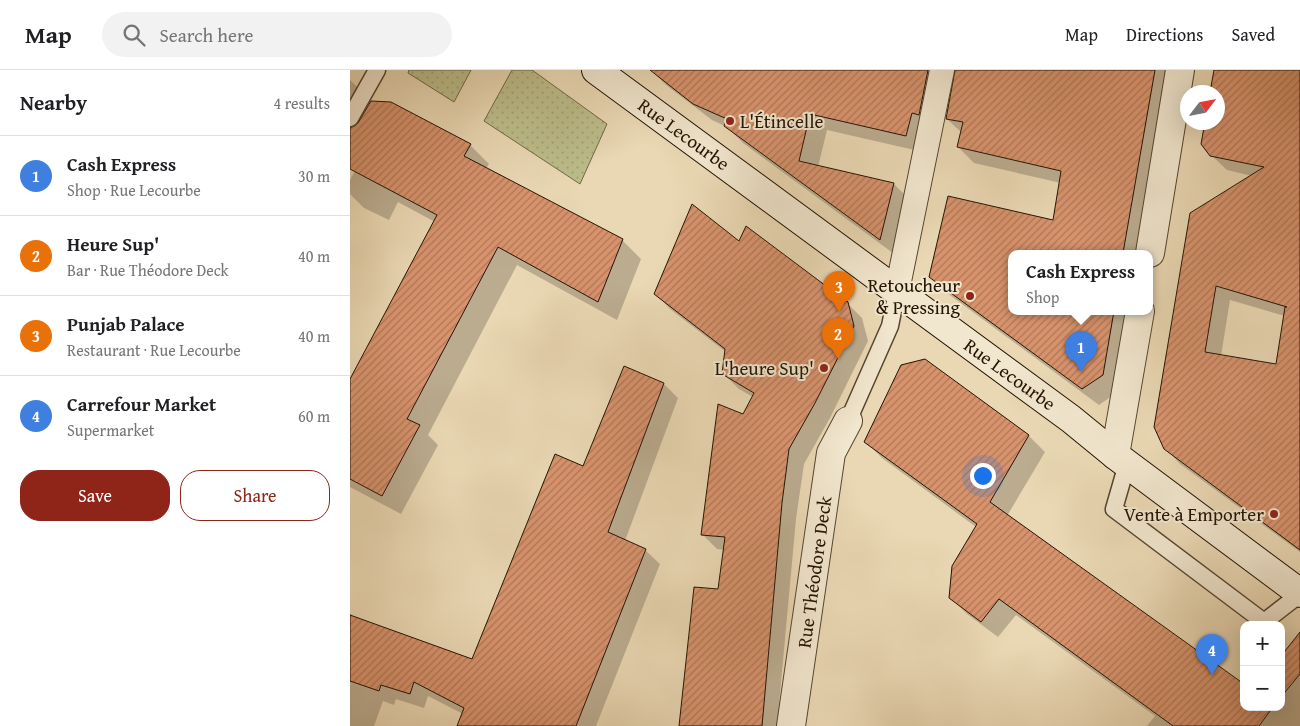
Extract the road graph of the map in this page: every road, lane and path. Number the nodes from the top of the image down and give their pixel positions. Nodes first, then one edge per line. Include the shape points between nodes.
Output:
1 (377, 70) edge
2 (596, 70) edge
3 (942, 70) edge
4 (1180, 70) edge
5 (350, 118) edge
6 (1150, 250) edge
7 (897, 291) junction
8 (1139, 315) edge
9 (848, 421) joint
10 (1121, 460) junction
11 (1300, 593) edge
12 (791, 726) edge

1 - 5 lane
2 - 7 main road, Rue Lecourbe
3 - 7 street
4 - 6 main road
7 - 9 lane via 890,326
7 - 10 main road, Rue Lecourbe via 1071,419
8 - 10 main road
9 - 12 main road, Rue Théodore Deck via 831,454
10 - 11 main road, Rue Lecourbe
10 - 11 lane via 1114,509 1264,622

